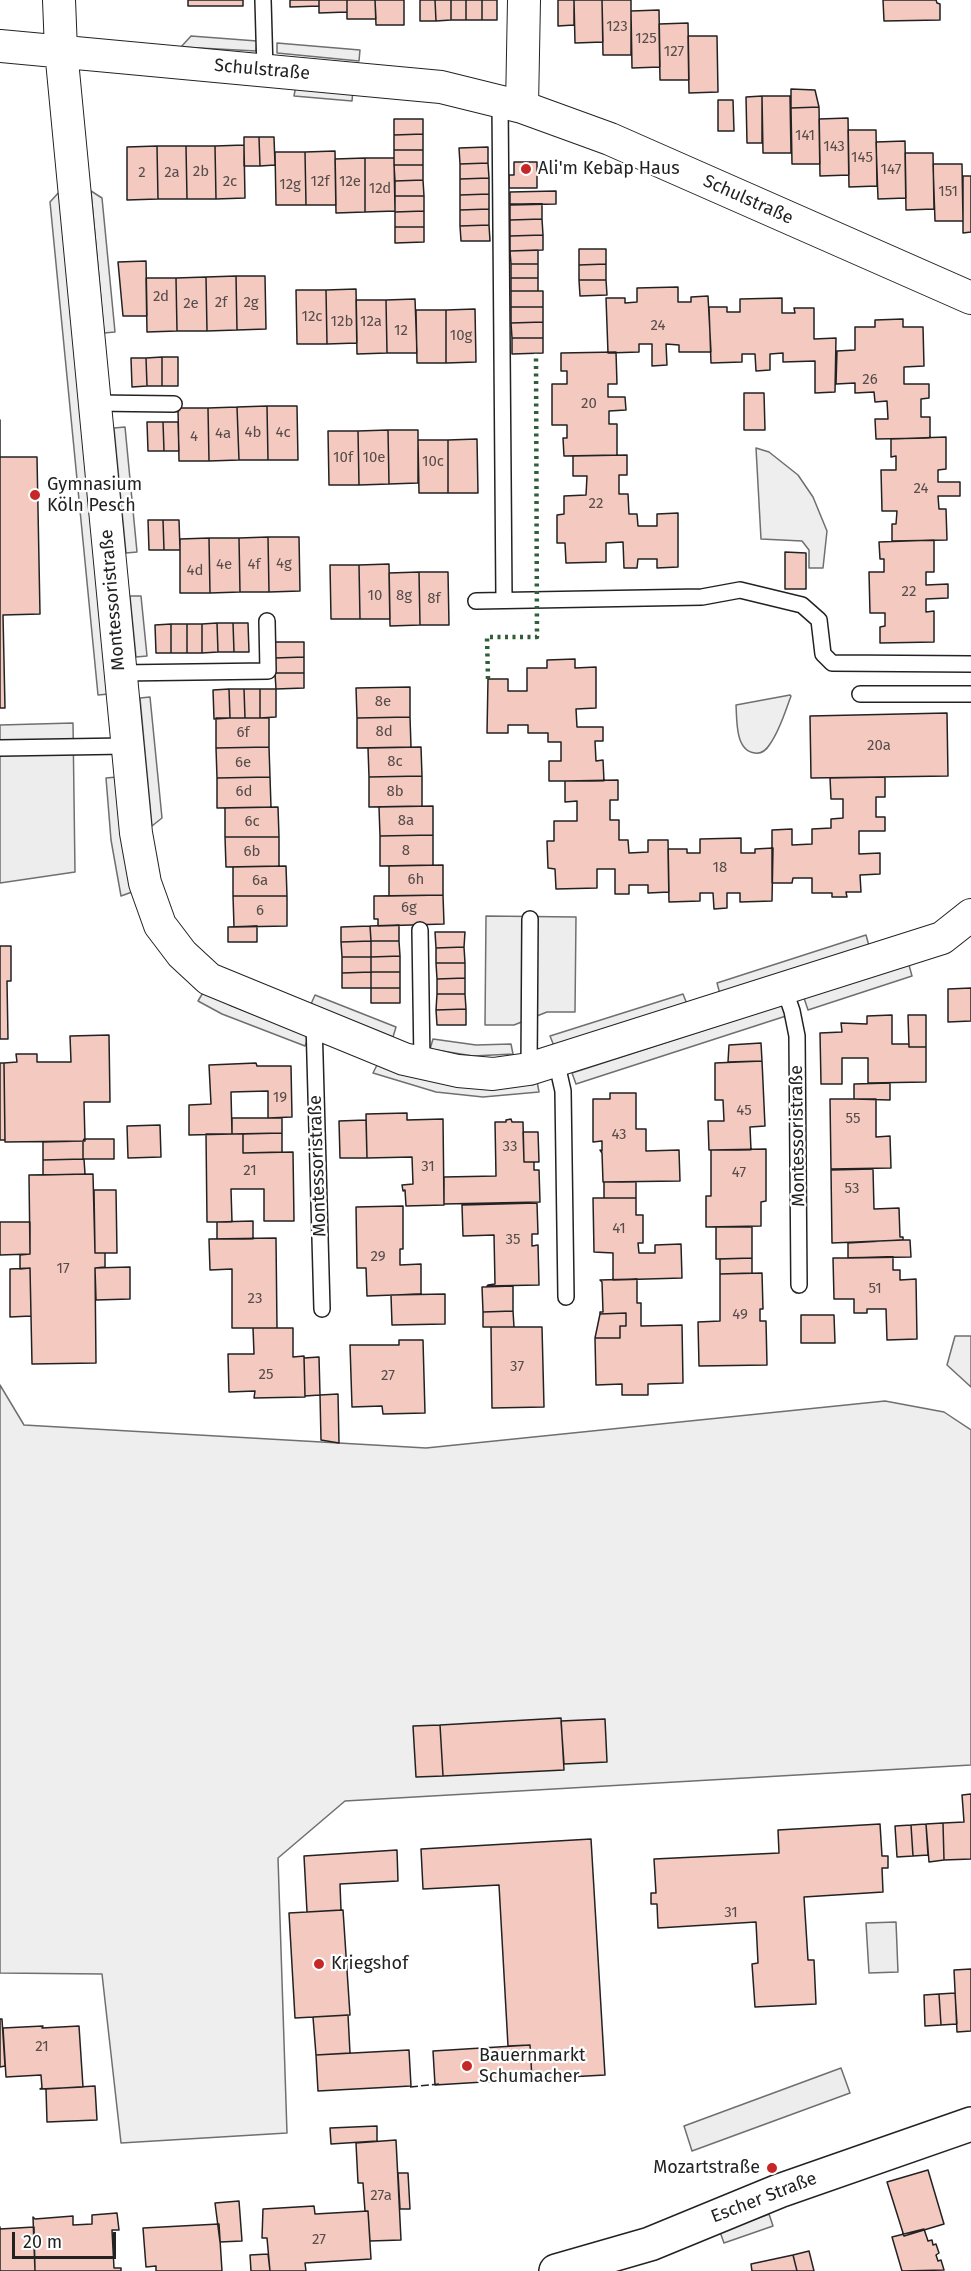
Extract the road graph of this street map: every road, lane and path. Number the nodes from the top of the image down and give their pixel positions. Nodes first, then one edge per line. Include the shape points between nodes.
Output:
1 (59, 0) edge
2 (263, 0) edge
3 (524, 0) edge
4 (0, 46) edge
5 (60, 51) junction
6 (265, 70) junction
7 (511, 104) junction
8 (971, 298) edge
9 (94, 403) junction
10 (174, 404) dead end
11 (504, 600) junction
12 (476, 601) dead end
13 (267, 621) dead end
14 (971, 664) edge
15 (120, 673) junction
16 (860, 694) dead end
17 (971, 694) edge
18 (126, 746) junction
19 (0, 748) edge
20 (971, 916) edge
21 (530, 919) dead end
22 (420, 930) dead end
23 (784, 988) junction
24 (314, 1022) junction
25 (422, 1063) junction
26 (542, 1065) junction
27 (800, 1285) dead end
28 (566, 1297) dead end
29 (322, 1309) dead end
30 (971, 2124) edge
31 (556, 2271) edge

1 - 5 street, Montessoristraße
2 - 6 lane
3 - 7 street
4 - 5 street, Schulstraße
5 - 6 street, Schulstraße
5 - 9 street, Montessoristraße
6 - 7 street, Schulstraße via 441,87
7 - 8 street, Schulstraße via 610,139
7 - 11 lane
9 - 10 lane
9 - 15 street, Montessoristraße
11 - 12 lane
11 - 14 lane via 702,597 740,590 802,605 819,620 823,654 832,663
13 - 15 lane via 268,671
15 - 18 street, Montessoristraße
16 - 17 lane
18 - 19 lane
18 - 24 street, Montessoristraße via 145,883 160,925 182,954 209,979
20 - 23 street, Montessoristraße via 942,938
21 - 26 lane
22 - 25 lane
23 - 26 street, Montessoristraße
23 - 27 lane, Montessoristraße via 797,1036
24 - 25 street, Montessoristraße
24 - 29 lane, Montessoristraße
25 - 26 street, Montessoristraße via 493,1074
26 - 28 lane via 563,1091
30 - 31 main road, Escher Straße via 779,2191 650,2244

